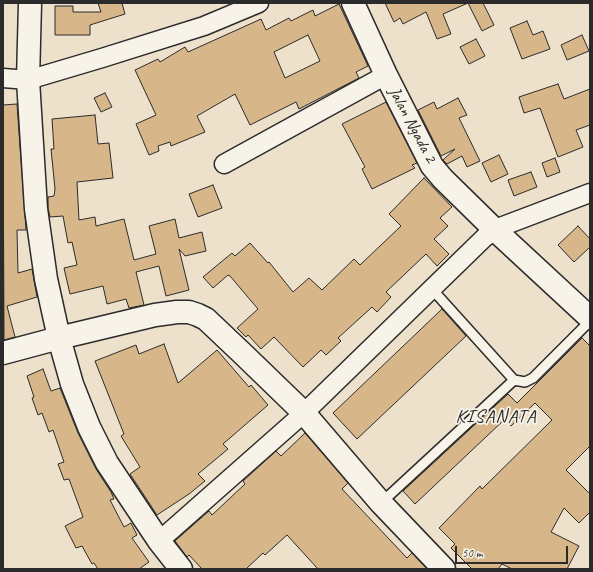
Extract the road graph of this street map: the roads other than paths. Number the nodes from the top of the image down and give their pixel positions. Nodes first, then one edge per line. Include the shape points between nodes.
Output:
1 (30, 3) edge
2 (259, 3) edge
3 (353, 3) edge
4 (386, 75) junction
5 (3, 78) edge
6 (28, 80) junction
7 (224, 164) dead end
8 (590, 193) edge
9 (495, 230) junction
10 (432, 288) junction
11 (590, 318) edge
12 (590, 321) edge
13 (59, 338) junction
14 (3, 353) edge
15 (514, 380) junction
16 (304, 413) junction
17 (381, 503) junction
18 (159, 541) junction
19 (181, 569) edge
20 (444, 569) edge

1 - 6 street
2 - 6 street via 176,35
3 - 4 street, Jalan Ngada 2
4 - 7 street
4 - 9 street, Jalan Ngada 2 via 432,166
5 - 6 street
6 - 13 street via 39,238
8 - 9 street
9 - 10 street
9 - 11 street, Jalan Ngada 2
10 - 15 lane
10 - 16 street
12 - 15 lane via 533,378 525,382
13 - 14 street
13 - 16 street via 155,316 189,312 206,319
13 - 18 street via 72,384 89,427 107,463
15 - 17 lane
16 - 17 street
16 - 18 street
17 - 20 street
18 - 19 street

